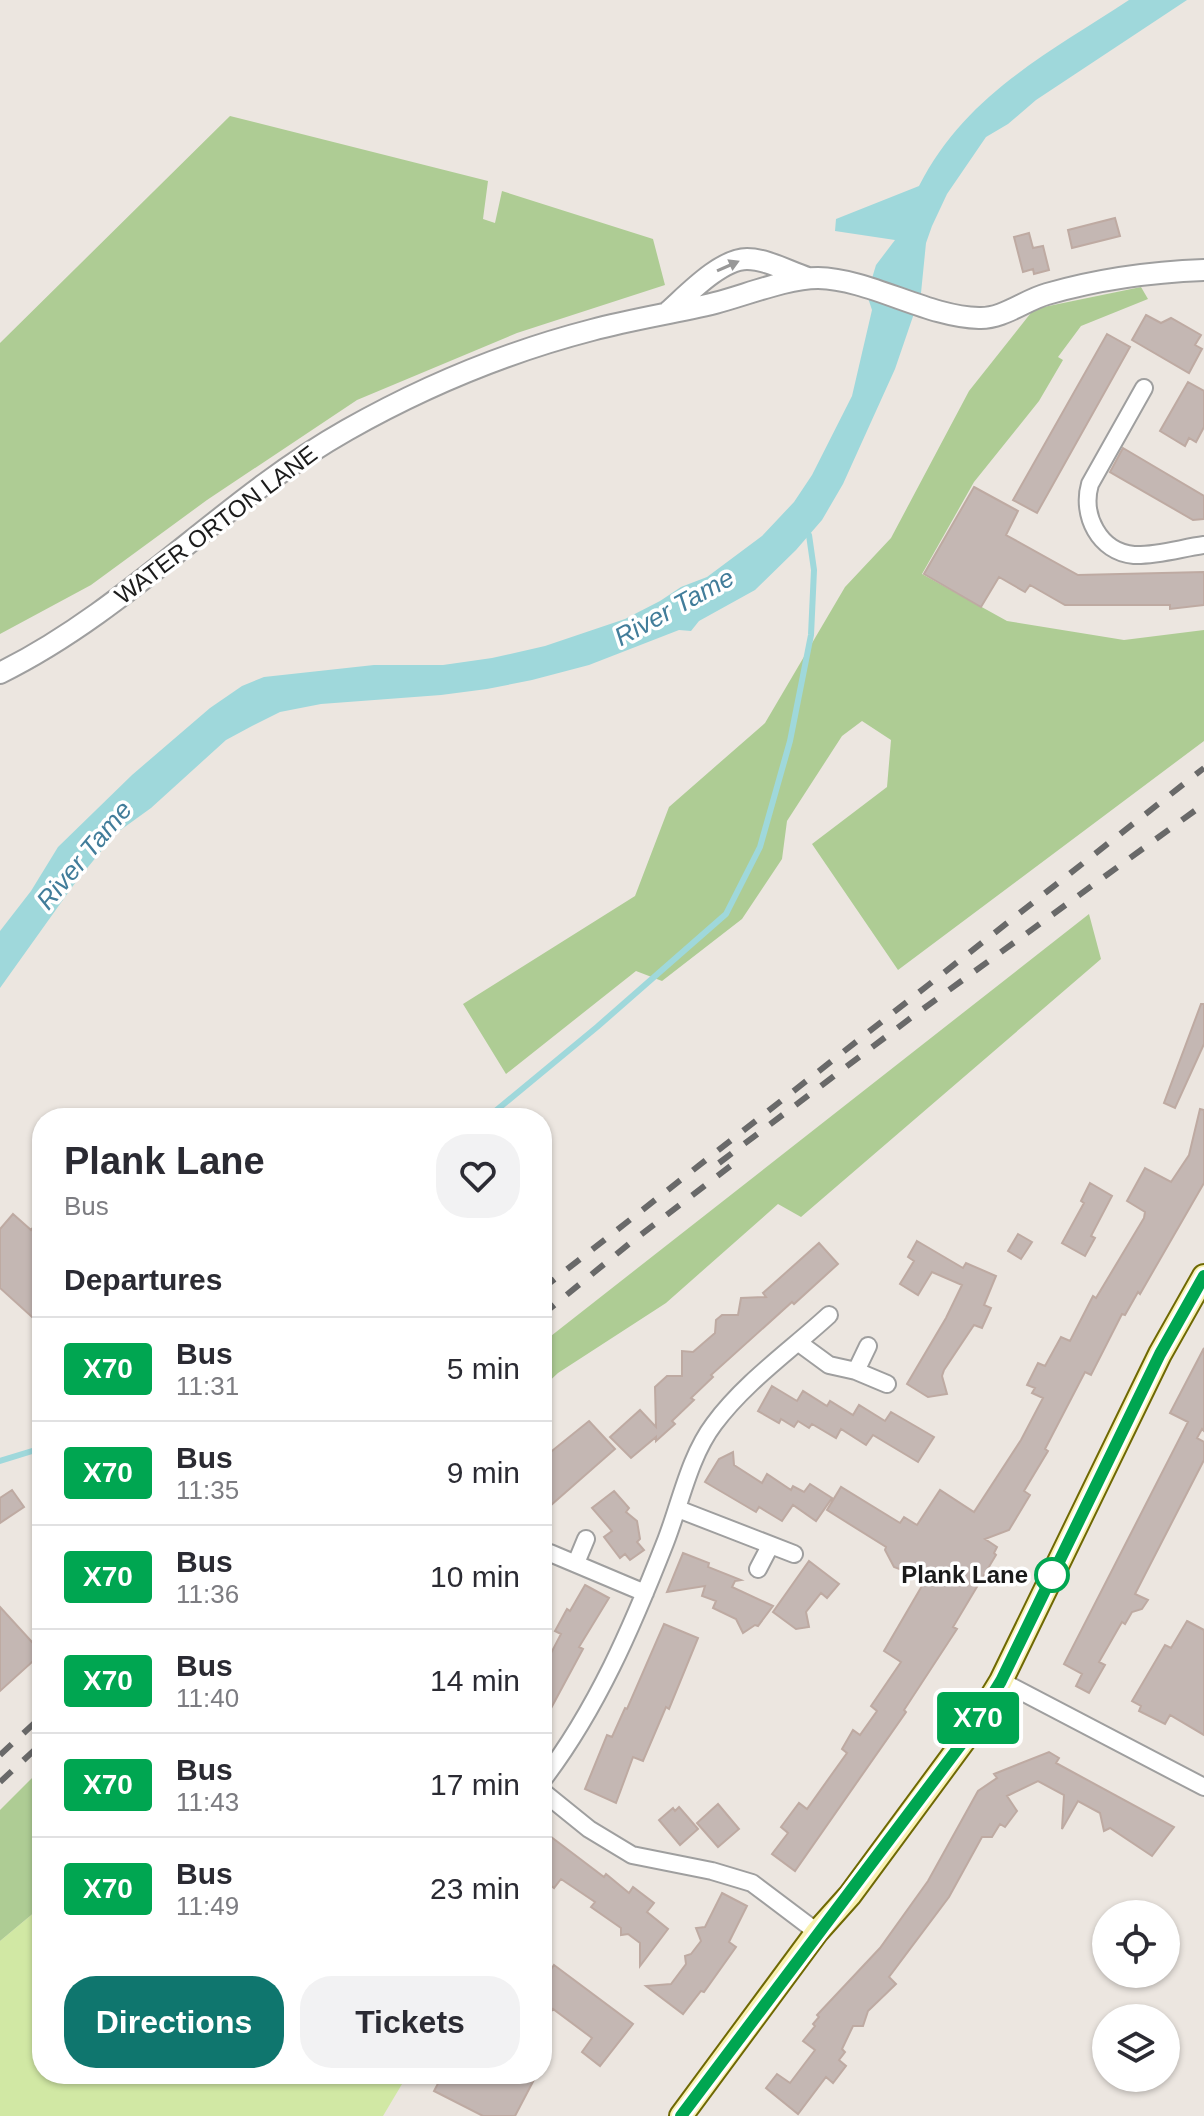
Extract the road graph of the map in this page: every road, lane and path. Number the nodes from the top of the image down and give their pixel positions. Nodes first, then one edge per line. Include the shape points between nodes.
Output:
1 (1204, 270) edge
2 (808, 278) junction
3 (666, 313) junction
4 (1144, 388) dead end
5 (1204, 545) edge
6 (0, 673) edge
7 (1204, 1276) edge
8 (829, 1315) dead end
9 (799, 1343) junction
10 (868, 1346) dead end
11 (856, 1371) junction
12 (887, 1384) dead end
13 (678, 1509) junction
14 (586, 1539) dead end
15 (770, 1546) junction
16 (552, 1554) edge
17 (794, 1554) dead end
18 (576, 1563) junction
19 (758, 1569) dead end
20 (645, 1593) junction
21 (1001, 1681) junction
22 (552, 1768) edge
23 (1204, 1787) edge
24 (552, 1799) edge
25 (817, 1932) junction
26 (681, 2116) edge

1 - 2 street, WATER ORTON LANE via 1105,279 978,318 833,279
2 - 3 street, WATER ORTON LANE
3 -> 2 street, WATER ORTON LANE via 713,273 744,258
3 - 6 street, WATER ORTON LANE via 517,353 421,391 346,430 273,477 68,636
4 - 5 street via 1090,484 1088,517 1104,541 1122,552 1136,555
7 - 21 main road via 1160,1354
8 - 9 street
9 - 11 street via 829,1365
9 - 13 street via 713,1425
10 - 11 street
11 - 12 street
13 - 15 street
13 - 20 street
14 - 18 street
15 - 17 street
15 - 19 street
16 - 18 street
18 - 20 street
20 - 22 street via 610,1672
21 - 23 street
21 - 25 main road via 929,1790
24 - 25 street via 632,1855 752,1883
25 - 26 main road

